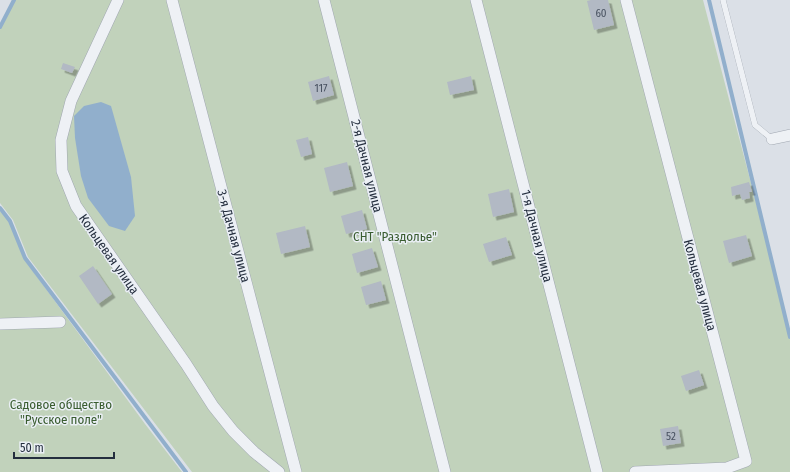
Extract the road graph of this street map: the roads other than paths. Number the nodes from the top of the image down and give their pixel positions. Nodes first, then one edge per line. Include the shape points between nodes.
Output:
1 (118, 0) edge
2 (172, 0) edge
3 (324, 0) edge
4 (476, 0) edge
5 (626, 0) edge
6 (723, 0) edge
7 (790, 135) edge
8 (772, 139) joint
9 (60, 322) dead end
10 (0, 324) edge
11 (279, 472) edge
12 (296, 472) edge
13 (445, 472) edge
14 (597, 472) edge
15 (635, 472) edge

1 - 11 street, Кольцевая улица via 71,101 61,140 62,171 76,206 213,406 233,432
2 - 12 street, 3-я Дачная улица
3 - 13 street, 2-я Дачная улица
4 - 14 street, 1-я Дачная улица
5 - 15 street, Кольцевая улица via 746,461 727,468
6 - 8 lane via 755,125
7 - 8 street
9 - 10 street

